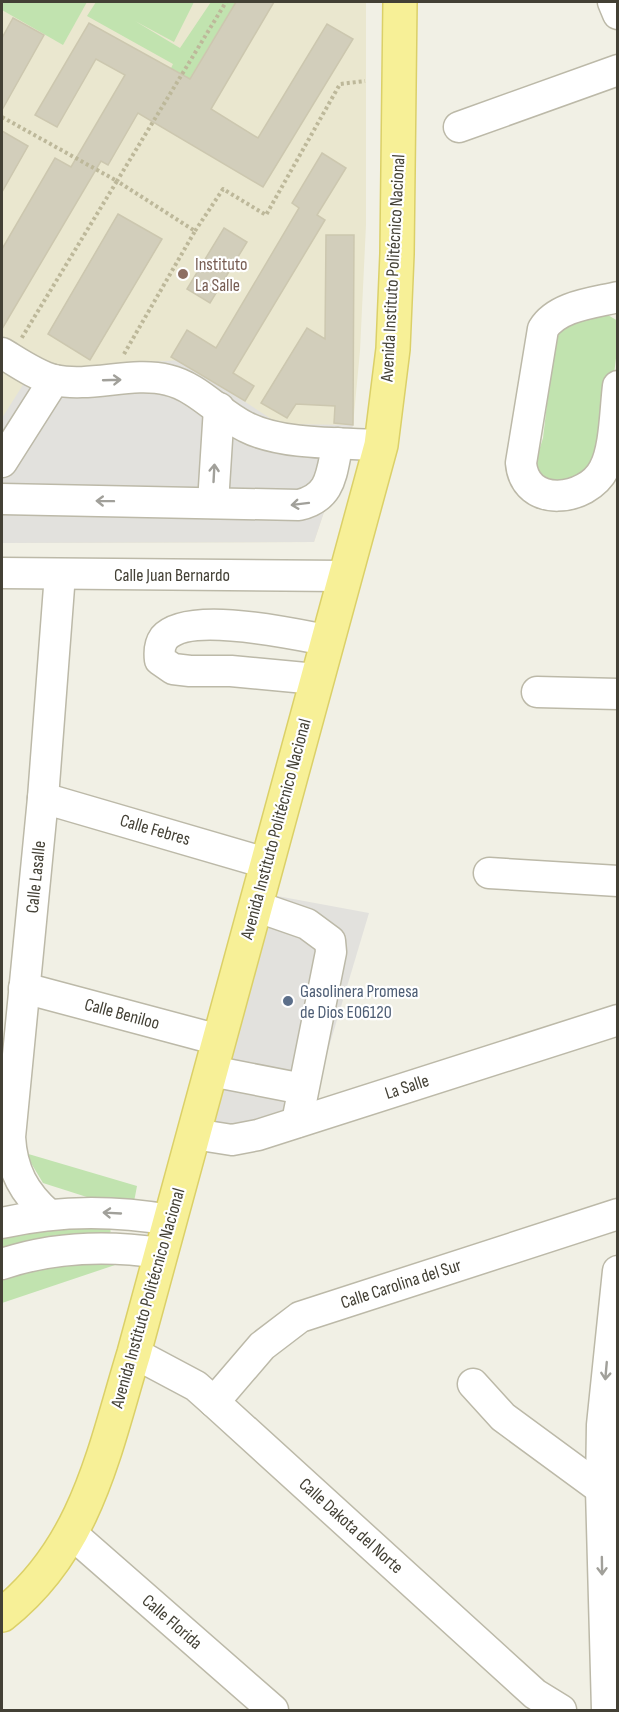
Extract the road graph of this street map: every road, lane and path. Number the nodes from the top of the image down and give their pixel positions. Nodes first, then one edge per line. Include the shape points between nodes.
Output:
1 (226, 2) edge
2 (400, 2) edge
3 (613, 2) edge
4 (618, 14) edge
5 (618, 70) edge
6 (365, 81) dead end
7 (2, 117) edge
8 (459, 127) dead end
9 (117, 181) junction
10 (195, 231) junction
11 (618, 297) edge
12 (5, 355) edge
13 (54, 380) junction
14 (109, 381) junction
15 (618, 386) edge
16 (219, 408) junction
17 (338, 443) junction
18 (381, 445) junction
19 (2, 462) edge
20 (2, 499) edge
21 (213, 503) junction
22 (2, 573) edge
23 (60, 574) junction
24 (343, 576) junction
25 (326, 640) junction
26 (316, 679) junction
27 (537, 692) dead end
28 (618, 694) edge
29 (44, 798) junction
30 (266, 863) junction
31 (489, 873) dead end
32 (618, 881) edge
33 (255, 906) junction
34 (24, 988) junction
35 (618, 1020) edge
36 (219, 1040) junction
37 (211, 1071) junction
38 (303, 1089) junction
39 (297, 1122) junction
40 (194, 1134) junction
41 (618, 1214) edge
42 (49, 1215) junction
43 (170, 1220) junction
44 (2, 1223) edge
45 (4, 1253) edge
46 (161, 1253) junction
47 (618, 1271) edge
48 (134, 1353) junction
49 (473, 1384) dead end
50 (214, 1402) junction
51 (601, 1489) junction
52 (72, 1534) junction
53 (6, 1604) edge
54 (273, 1710) edge
55 (561, 1710) edge
56 (607, 1710) edge

1 - 9 path
2 - 18 main road, Avenida Instituto Politécnico Nacional via 398,254 393,349
3 - 4 street
5 - 8 street
6 - 10 path via 340,84 266,215 223,189
7 - 9 path
9 - 10 path
9 - 12 path
10 - 14 path
11 - 15 street via 569,309 548,321 543,329 521,463 528,487 567,495 591,486 599,478 608,460
12 - 13 street
13 - 14 street
13 - 19 street
14 -> 16 street via 155,377 171,380
16 - 17 street via 247,428 266,434
21 -> 16 street
17 - 18 street
17 -> 21 street via 328,484 317,500 299,505
18 - 24 main road, Avenida Instituto Politécnico Nacional
21 -> 20 street
22 - 23 street, Calle Juan Bernardo
23 - 24 street, Calle Juan Bernardo
23 - 29 street, Calle Lasalle
24 - 25 main road, Avenida Instituto Politécnico Nacional
25 - 26 main road, Avenida Instituto Politécnico Nacional
25 - 26 street via 253,627 193,626 172,632 159,649 160,660 173,669
26 - 30 main road, Avenida Instituto Politécnico Nacional
27 - 28 street
29 - 30 street, Calle Febres
29 - 34 street, Calle Lasalle
30 - 33 main road, Avenida Instituto Politécnico Nacional
31 - 32 street
33 - 36 main road, Avenida Instituto Politécnico Nacional
33 - 38 street via 307,924 330,941
34 - 36 street, Calle Beniloo
34 - 42 street, Calle Lasalle via 11,1155 18,1179
35 - 39 street, La Salle
36 - 37 main road, Avenida Instituto Politécnico Nacional
37 - 38 street
37 - 40 main road, Avenida Instituto Politécnico Nacional
38 - 39 street
39 - 40 street, La Salle via 232,1140
40 - 43 main road, Avenida Instituto Politécnico Nacional
41 - 50 street, Calle Carolina del Sur via 300,1317 262,1346
43 -> 42 street via 108,1212
42 - 44 street
43 - 46 main road, Avenida Instituto Politécnico Nacional
45 - 46 street via 88,1247
46 - 48 main road, Avenida Instituto Politécnico Nacional
47 -> 51 street via 605,1378
48 - 50 street, Calle Dakota del Norte via 196,1386
48 - 52 main road, Avenida Instituto Politécnico Nacional via 88,1502
49 - 51 street via 503,1417
50 - 55 street, Calle Dakota del Norte via 535,1694
51 -> 56 street
52 - 53 main road, Avenida Instituto Politécnico Nacional via 48,1570
52 - 54 street, Calle Florida

